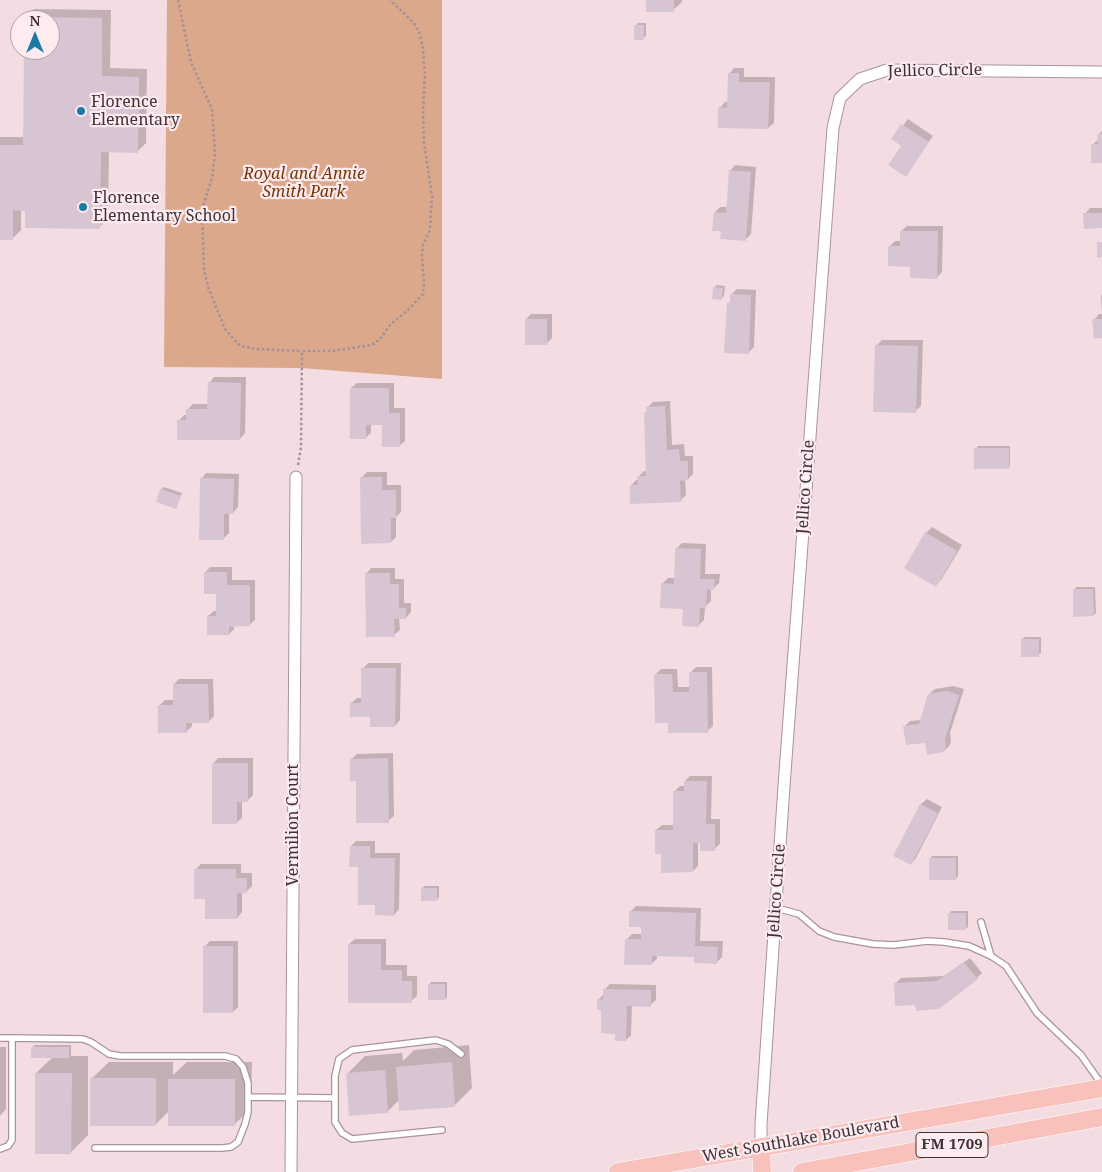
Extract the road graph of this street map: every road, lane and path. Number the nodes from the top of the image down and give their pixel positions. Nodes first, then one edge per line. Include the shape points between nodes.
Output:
1 (178, 0) edge
2 (390, 0) edge
3 (1102, 72) edge
4 (302, 351) junction
5 (296, 477) joint
6 (776, 908) junction
7 (981, 922) dead end
8 (991, 956) junction
9 (0, 1038) edge
10 (12, 1038) junction
11 (461, 1054) dead end
12 (1102, 1086) edge
13 (248, 1097) junction
14 (291, 1098) junction
15 (335, 1098) junction
16 (1102, 1117) edge
17 (442, 1130) dead end
18 (761, 1147) junction
19 (95, 1148) dead end
20 (0, 1149) edge
21 (290, 1172) edge
22 (618, 1172) edge
23 (762, 1172) edge
24 (802, 1172) edge

1 - 4 path via 192,62 212,109 215,153 212,178 202,210 204,268 208,287 225,329 237,343 248,348
2 - 4 path via 414,23 423,48 424,143 432,196 430,230 422,255 423,294 372,345 332,351
3 - 6 street, Jellico Circle via 887,70 860,78 840,98 833,128
4 - 5 path via 301,447
5 - 14 street, Vermilion Court
6 - 8 lane via 800,914 819,931 834,937 894,945 944,942 969,946
6 - 18 street, Jellico Circle
7 - 8 lane
8 - 12 lane via 1006,966 1037,1013 1081,1055
9 - 10 lane
10 - 13 lane via 83,1039 109,1054 120,1056 225,1056 244,1066
10 - 20 lane via 12,1140
11 - 15 lane via 436,1040 352,1050 339,1059
12 - 18 main road, West Southlake Boulevard / FM 1709
13 - 14 lane
13 - 19 lane via 245,1124 238,1142 231,1147
14 - 15 lane
14 - 21 street, Vermilion Court
15 - 17 lane via 335,1122 342,1133 352,1139
16 - 24 main road, West Southlake Boulevard / FM 1709
18 - 22 main road, West Southlake Boulevard / FM 1709
18 - 23 main road

